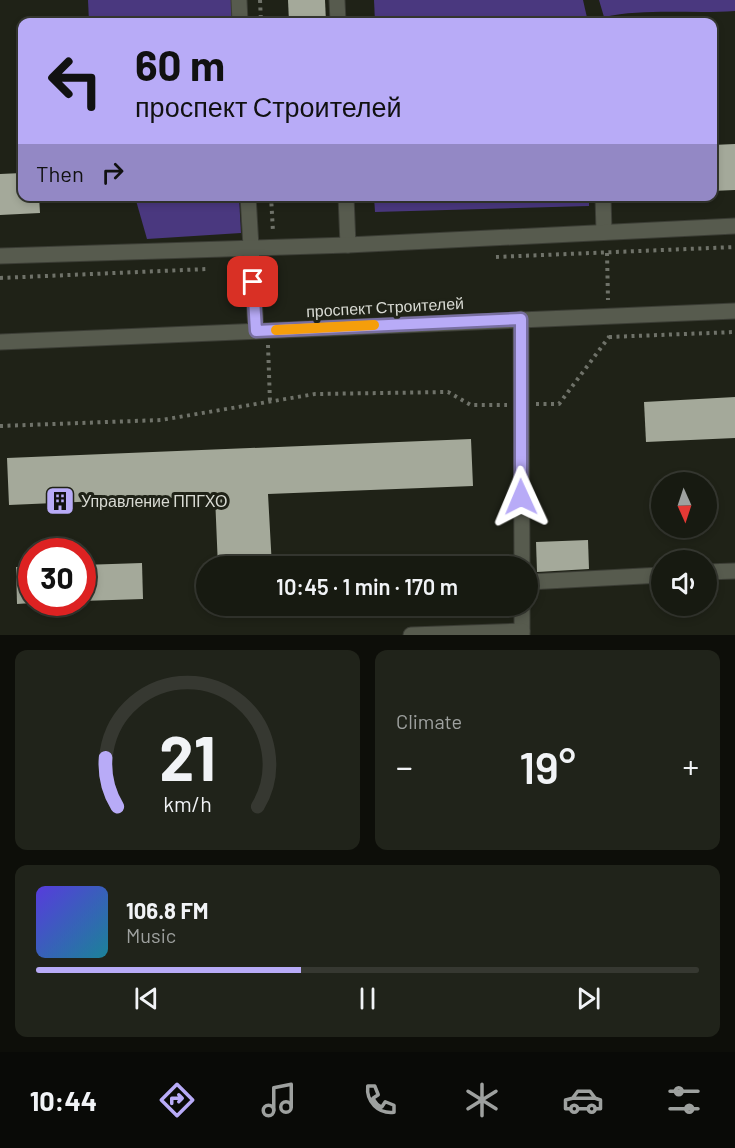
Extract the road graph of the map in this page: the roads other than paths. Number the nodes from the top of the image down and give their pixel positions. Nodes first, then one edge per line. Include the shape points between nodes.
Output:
1 (239, 0) edge
2 (337, 0) edge
3 (240, 18) edge
4 (338, 18) edge
5 (248, 201) edge
6 (346, 201) edge
7 (603, 201) edge
8 (735, 226) edge
9 (604, 232) junction
10 (348, 244) junction
11 (251, 247) junction
12 (0, 256) edge
13 (735, 311) edge
14 (521, 319) junction
15 (256, 331) junction
16 (0, 342) edge
17 (522, 556) edge
18 (735, 571) edge
19 (717, 572) edge
20 (651, 576) edge
21 (538, 581) edge
22 (522, 616) edge
23 (522, 633) edge
24 (411, 635) edge

1 - 3 street
2 - 4 street
5 - 11 street
6 - 10 street
7 - 9 street
8 - 9 street
9 - 10 street
10 - 11 street
11 - 12 street
11 - 15 street
13 - 14 street, проспект Строителей
14 - 15 street, проспект Строителей
14 - 17 street
15 - 16 street, проспект Строителей
18 - 19 street
20 - 21 street
22 - 23 street
23 - 24 street

